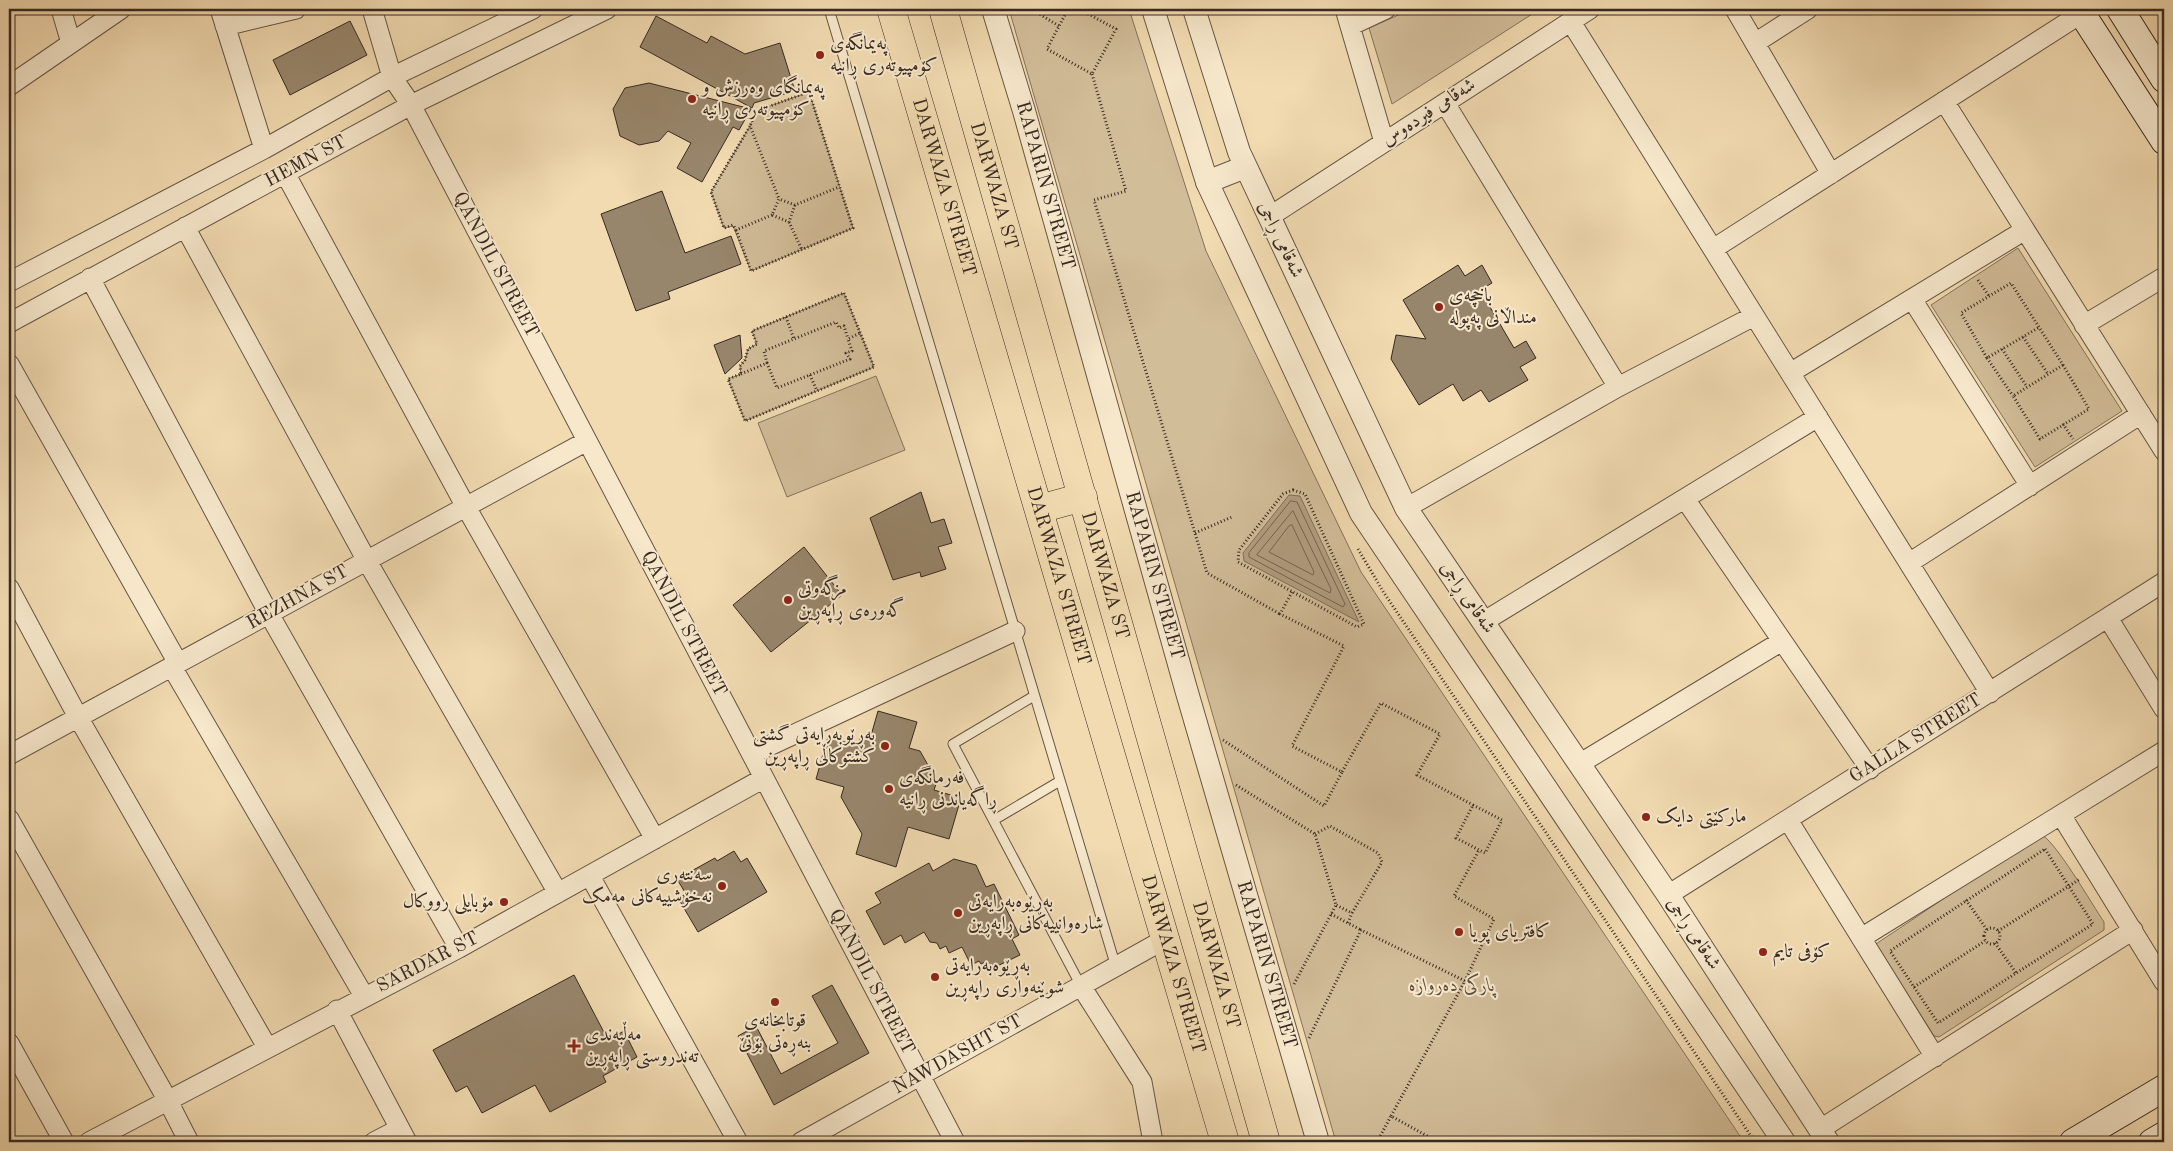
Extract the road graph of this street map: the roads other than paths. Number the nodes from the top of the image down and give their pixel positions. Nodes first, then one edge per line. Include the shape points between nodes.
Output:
1 (61, 9) edge
2 (121, 9) edge
3 (296, 9) edge
4 (372, 9) edge
5 (533, 9) edge
6 (607, 9) edge
7 (829, 9) edge
8 (891, 9) edge
9 (943, 9) edge
10 (993, 9) edge
11 (1152, 9) edge
12 (1194, 9) edge
13 (1386, 9) edge
14 (1589, 9) edge
15 (1735, 9) edge
16 (1808, 9) edge
17 (2120, 9) edge
18 (2081, 11) edge
19 (1347, 17) edge
20 (223, 18) edge
21 (1571, 22) junction
22 (71, 43) junction
23 (1755, 43) junction
24 (392, 77) junction
25 (2164, 79) edge
26 (9, 86) edge
27 (1944, 101) junction
28 (1445, 103) junction
29 (411, 105) junction
30 (2162, 132) edge
31 (1384, 142) junction
32 (264, 149) junction
33 (1246, 167) junction
34 (285, 173) junction
35 (1831, 174) junction
36 (1207, 182) junction
37 (1269, 217) junction
38 (185, 227) junction
39 (2025, 230) junction
40 (1713, 249) junction
41 (2164, 277) edge
42 (90, 278) junction
43 (9, 280) edge
44 (1912, 299) junction
45 (1754, 316) junction
46 (9, 323) edge
47 (2084, 324) junction
48 (9, 364) edge
49 (1790, 374) junction
50 (1618, 387) junction
51 (2141, 414) junction
52 (1818, 417) junction
53 (587, 441) junction
54 (2164, 451) edge
55 (2030, 486) junction
56 (1083, 497) junction
57 (1685, 499) junction
58 (466, 507) junction
59 (1406, 508) junction
60 (1039, 509) junction
61 (366, 561) junction
62 (1909, 563) junction
63 (2164, 582) edge
64 (9, 588) edge
65 (269, 614) junction
66 (2108, 618) junction
67 (1483, 622) junction
68 (1015, 631) junction
69 (1782, 641) junction
70 (175, 665) junction
71 (1990, 693) junction
72 (1034, 696) junction
73 (2164, 709) edge
74 (78, 717) junction
75 (2164, 751) edge
76 (752, 754) junction
77 (9, 755) edge
78 (1579, 764) junction
79 (1870, 768) junction
80 (764, 778) junction
81 (1060, 781) junction
82 (2061, 815) junction
83 (9, 820) edge
84 (994, 820) junction
85 (1788, 820) junction
86 (655, 839) junction
87 (590, 876) junction
88 (558, 893) junction
89 (1668, 895) junction
90 (2133, 930) junction
91 (1167, 938) junction
92 (1861, 938) junction
93 (459, 948) junction
94 (1116, 967) junction
95 (2164, 982) edge
96 (1081, 986) junction
97 (364, 996) junction
98 (337, 1010) junction
99 (9, 1043) edge
100 (267, 1047) junction
101 (1935, 1057) junction
102 (920, 1076) junction
103 (2164, 1088) edge
104 (167, 1099) junction
105 (2164, 1135) edge
106 (403, 1136) edge
107 (1824, 1136) edge
108 (811, 1140) edge
109 (64, 1142) edge
110 (89, 1142) edge
111 (189, 1142) edge
112 (374, 1142) edge
113 (738, 1142) edge
114 (955, 1142) edge
115 (1153, 1142) edge
116 (1225, 1142) edge
117 (1266, 1142) edge
118 (1318, 1142) edge
119 (1784, 1142) edge
120 (2073, 1142) edge
121 (2152, 1142) edge

1 - 22 street
2 - 22 street
3 - 20 street
4 - 24 street, QANDIL STREET
5 - 24 street, HEMN ST
6 - 29 street, HEMN ST
7 - 68 lane
8 - 60 highway, DARWAZA STREET
9 - 56 highway, DARWAZA ST
10 - 118 street, RAPARIN STREET
11 - 36 street
12 - 33 street, شەقامی ڕاجی via 1238,152
13 - 19 street
14 - 21 street, شەقامی فیردەوس
15 - 23 street
16 - 23 street
17 - 25 main road
18 - 27 street
18 - 30 main road
19 - 31 street
20 - 32 street
21 - 28 street, شەقامی فیردەوس
21 - 40 street
22 - 26 street
23 - 35 street
24 - 29 street, QANDIL STREET
24 - 32 street, HEMN ST
27 - 35 street
27 - 39 street
28 - 31 street, شەقامی فیردەوس
28 - 50 street
29 - 34 street, HEMN ST
29 - 53 street, QANDIL STREET
31 - 37 street, شەقامی فیردەوس
32 - 43 street, HEMN ST
33 - 36 street
33 - 37 street, شەقامی ڕاجی
34 - 38 street, HEMN ST
34 - 58 street
35 - 40 street
36 - 119 street via 1361,513
37 - 59 street, شەقامی ڕاجی
38 - 42 street, HEMN ST
38 - 61 street
39 - 44 street
39 - 47 street
40 - 45 street
41 - 47 street
42 - 46 street, HEMN ST
42 - 65 street
44 - 49 street
44 - 55 street
45 - 49 street
45 - 50 street
47 - 51 street
48 - 70 street
49 - 52 street
50 - 59 street
51 - 54 street
51 - 55 street
52 - 57 street
52 - 62 street
53 - 58 street, REZHNA ST
53 - 76 street, QANDIL STREET
55 - 62 street
56 - 60 highway
56 - 117 highway, DARWAZA ST
57 - 67 street
57 - 69 street
58 - 61 street, REZHNA ST
58 - 86 street
59 - 67 street, شەقامی ڕاجی
60 - 91 highway, DARWAZA STREET
61 - 65 street, REZHNA ST
61 - 88 street
62 - 71 street
63 - 66 street, GALLA STREET
64 - 74 street
65 - 70 street, REZHNA ST
65 - 93 street
66 - 71 street, GALLA STREET
66 - 73 street
67 - 78 street, شەقامی ڕاجی
68 - 72 lane
68 - 76 street
69 - 78 street
69 - 79 street
70 - 74 street, REZHNA ST
70 - 97 street
71 - 79 street, GALLA STREET
72 - 81 lane
72 - 84 lane via 953,744
74 - 77 street, REZHNA ST
74 - 100 street
75 - 82 street
76 - 80 street, QANDIL STREET
78 - 89 street, شەقامی ڕاجی
79 - 85 street, GALLA STREET
80 - 86 street, SARDAR ST
80 - 102 street, QANDIL STREET
81 - 84 lane
81 - 94 lane
82 - 90 street
82 - 92 street
83 - 104 street
84 - 96 lane
85 - 89 street, GALLA STREET
85 - 92 street
86 - 87 street, SARDAR ST
87 - 88 street, SARDAR ST
87 - 113 street
88 - 93 street, SARDAR ST
89 - 107 street, شەقامی ڕاجی
90 - 95 street
90 - 101 street
91 - 94 street, NAWDASHT ST
91 - 116 highway, DARWAZA STREET
92 - 101 street
93 - 97 street, SARDAR ST
94 - 96 street, NAWDASHT ST
96 - 102 street, NAWDASHT ST
96 - 115 street via 1142,1082
97 - 98 street, SARDAR ST
98 - 100 street, SARDAR ST
98 - 106 street
99 - 109 street
100 - 104 street, SARDAR ST
101 - 107 street
102 - 108 street, NAWDASHT ST
102 - 114 street, QANDIL STREET
103 - 120 main road
104 - 110 street, SARDAR ST
104 - 111 street
105 - 121 main road
106 - 112 street

